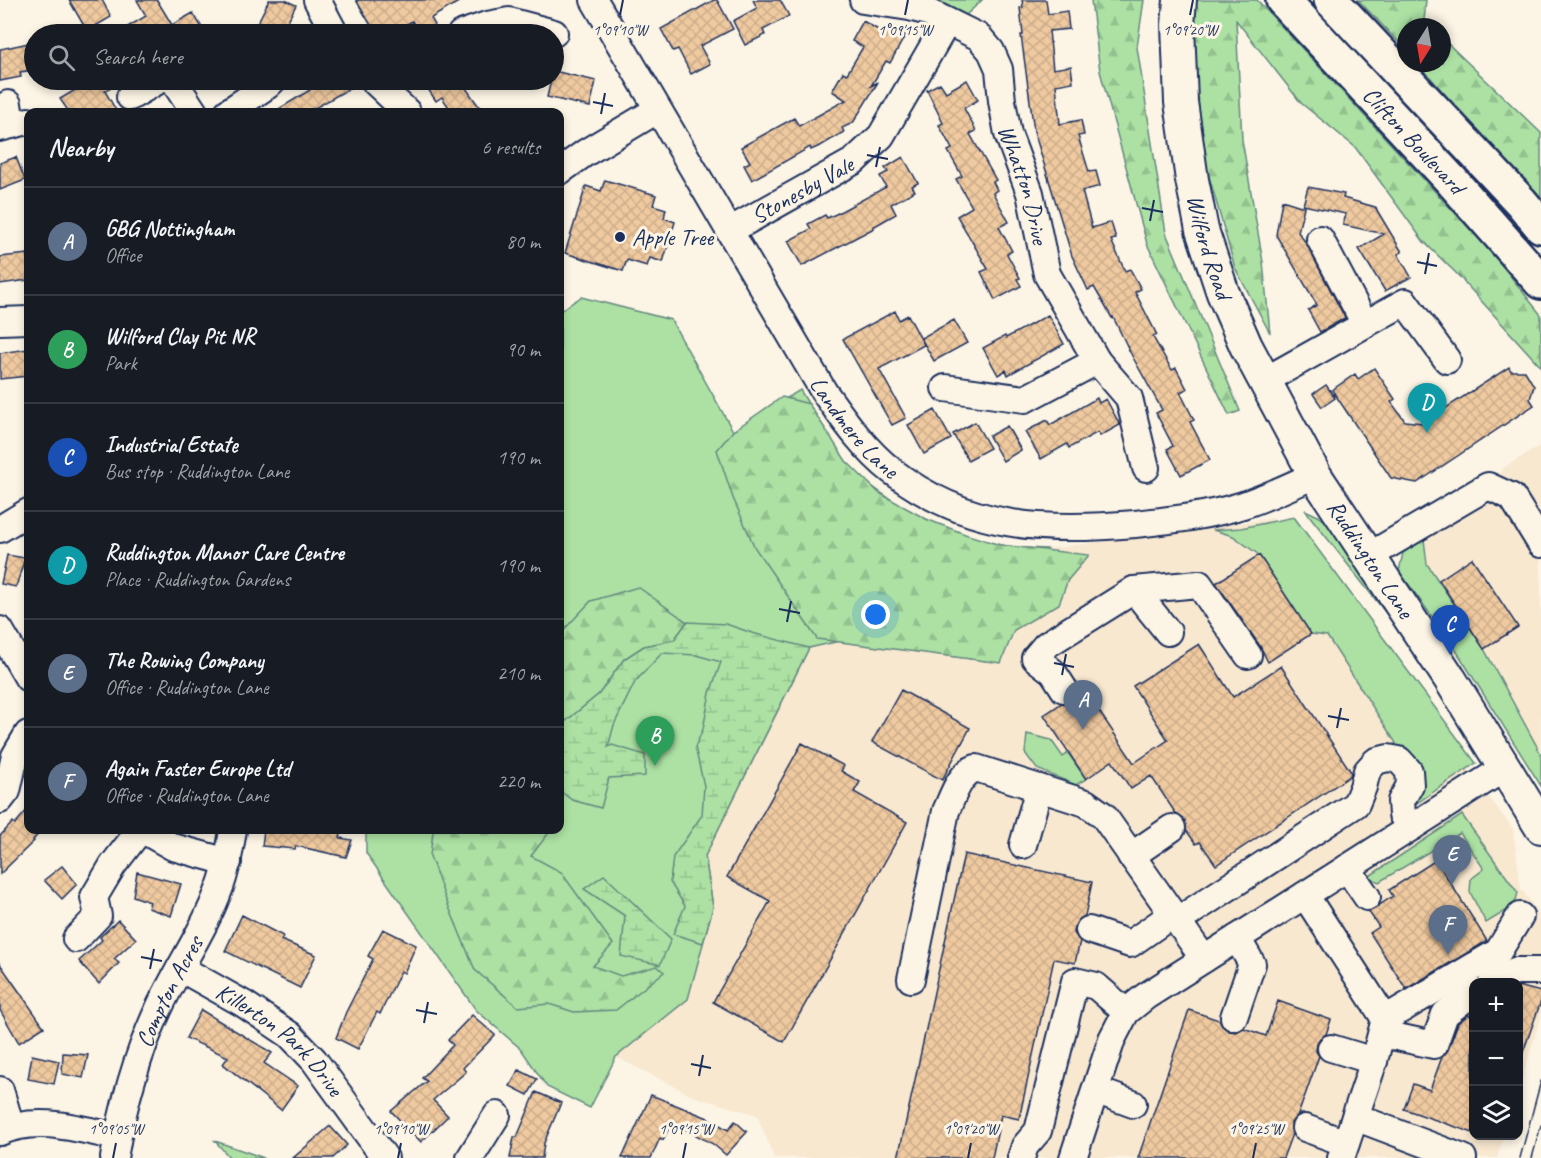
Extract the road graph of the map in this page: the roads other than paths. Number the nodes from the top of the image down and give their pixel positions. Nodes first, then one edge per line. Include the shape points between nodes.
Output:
1 (316, 0) edge
2 (594, 0) edge
3 (865, 0) edge
4 (1180, 0) edge
5 (1283, 0) edge
6 (1331, 0) edge
7 (947, 21) junction
8 (326, 24) edge
9 (492, 24) edge
10 (520, 24) edge
11 (142, 90) edge
12 (180, 90) edge
13 (261, 90) edge
14 (388, 90) edge
15 (130, 97) dead end
16 (191, 108) edge
17 (234, 108) edge
18 (404, 108) edge
19 (657, 110) junction
20 (564, 168) edge
21 (1541, 226) edge
22 (729, 231) junction
23 (1332, 247) dead end
24 (1541, 282) edge
25 (24, 320) edge
26 (0, 321) edge
27 (1365, 324) junction
28 (1447, 360) dead end
29 (1097, 361) junction
30 (1264, 381) junction
31 (945, 388) dead end
32 (1146, 468) dead end
33 (1315, 475) junction
34 (24, 514) edge
35 (0, 529) edge
36 (1541, 544) edge
37 (1369, 556) junction
38 (1134, 590) junction
39 (0, 630) edge
40 (1168, 632) dead end
41 (1248, 655) dead end
42 (24, 671) edge
43 (1064, 689) dead end
44 (24, 741) edge
45 (1506, 767) junction
46 (1039, 788) junction
47 (0, 800) edge
48 (1412, 827) junction
49 (1541, 827) edge
50 (1173, 828) dead end
51 (139, 834) edge
52 (149, 834) edge
53 (232, 834) edge
54 (1023, 845) dead end
55 (1131, 856) junction
56 (228, 862) junction
57 (1347, 868) junction
58 (1305, 895) junction
59 (1367, 897) dead end
60 (1520, 916) dead end
61 (1175, 918) junction
62 (1089, 930) dead end
63 (1237, 938) junction
64 (76, 939) dead end
65 (1204, 959) junction
66 (180, 968) junction
67 (1541, 971) edge
68 (1500, 978) edge
69 (911, 979) dead end
70 (1469, 995) edge
71 (1126, 1012) junction
72 (1234, 1017) dead end
73 (1384, 1027) junction
74 (1331, 1048) dead end
75 (1374, 1061) junction
76 (0, 1090) edge
77 (1095, 1090) junction
78 (1132, 1104) dead end
79 (497, 1115) dead end
80 (1355, 1117) junction
81 (1305, 1128) dead end
82 (6, 1130) edge
83 (1038, 1131) junction
84 (116, 1148) edge
85 (1076, 1150) edge
86 (1343, 1150) edge
87 (385, 1158) edge
88 (470, 1158) edge
89 (1021, 1158) edge
90 (1463, 1158) edge

1 - 8 street
2 - 19 street, Landmere Lane
3 - 7 street, Whatton Drive via 909,7
4 - 30 main road, Wilford Road via 1181,102 1202,230 1223,293
5 - 24 highway, Clifton Boulevard
6 - 21 highway, Clifton Boulevard
7 - 22 street, Stonesby Vale via 881,136 854,161
7 - 29 street, Whatton Drive via 979,37 999,69 1008,134 1030,194 1047,274
9 - 10 street
11 - 15 street
12 - 16 street
13 - 17 street
14 - 18 street
19 - 20 street
19 - 22 street, Landmere Lane
22 - 33 street, Landmere Lane via 824,392 855,434 891,471 930,496 970,513 1010,524 1041,527 1083,528 1166,521 1243,505
23 - 27 street
25 - 26 street
27 - 28 street via 1405,302
27 - 30 street
29 - 31 street via 1025,399
29 - 32 street, Whatton Drive via 1129,398
30 - 33 main road, Wilford Road
33 - 37 main road, Ruddington Lane
34 - 35 street
36 - 37 street via 1512,497 1488,486
37 - 45 main road, Ruddington Lane
38 - 40 street
38 - 41 street via 1198,584
38 - 43 street via 1046,645 1035,658 1053,672
39 - 42 street
44 - 47 street via 15,756 7,791
45 - 48 street
45 - 49 main road, Ruddington Lane
46 - 54 street
46 - 55 street via 1086,802 1103,815
46 - 69 street via 976,768 967,771 946,811
48 - 57 street
48 - 61 street via 1402,815 1401,801 1410,785 1409,771 1399,760 1376,761 1367,771 1356,804
50 - 55 street
51 - 64 street via 113,865 94,897 98,916
52 - 56 street via 173,847
53 - 56 street, Compton Acres
55 - 61 street
56 - 66 street, Compton Acres via 220,887
57 - 58 street
57 - 59 street
58 - 63 street
58 - 73 street
60 - 73 street via 1498,952
61 - 62 street via 1130,944
61 - 65 street
63 - 65 street
63 - 72 street via 1252,964
65 - 71 street
66 - 84 street, Compton Acres via 135,1068
66 - 87 street, Killerton Park Drive via 290,1035 314,1060
67 - 68 street via 1515,970
70 - 73 street via 1445,1014 1434,1045
71 - 77 street via 1112,1039
71 - 83 street via 1096,986 1075,981
73 - 75 street
74 - 75 street
75 - 80 street
76 - 82 street
77 - 78 street
77 - 85 street
79 - 88 street
80 - 86 street
80 - 90 street
81 - 86 street
82 - 84 street via 26,1124 65,1125
83 - 85 street
83 - 89 street via 1025,1146

